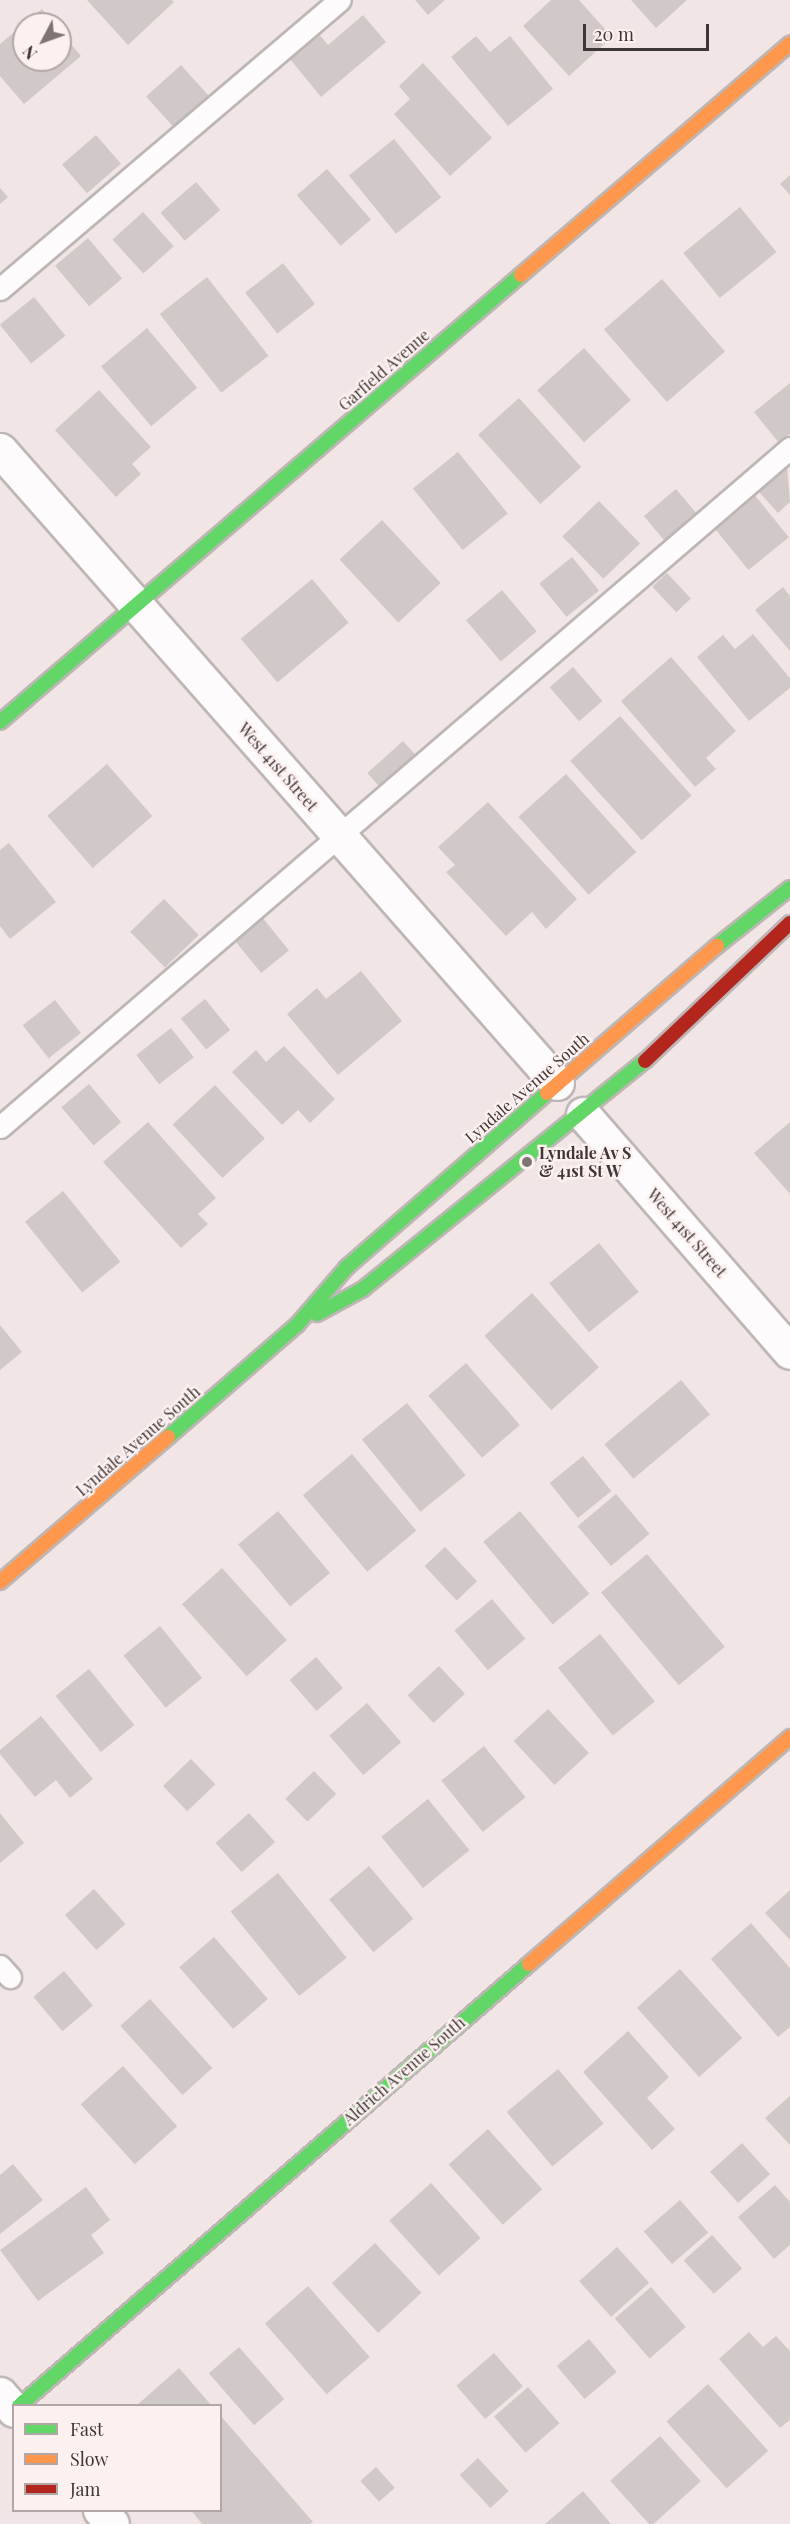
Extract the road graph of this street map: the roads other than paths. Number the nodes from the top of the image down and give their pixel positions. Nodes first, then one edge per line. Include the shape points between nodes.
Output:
1 (340, 0) edge
2 (790, 44) edge
3 (0, 289) edge
4 (790, 448) edge
5 (0, 450) edge
6 (135, 604) junction
7 (0, 722) edge
8 (339, 835) junction
9 (790, 888) edge
10 (790, 923) edge
11 (557, 1083) junction
12 (584, 1114) junction
13 (0, 1127) edge
14 (297, 1325) junction
15 (790, 1352) edge
16 (0, 1582) edge
17 (790, 1737) edge
18 (0, 2394) edge
19 (21, 2404) edge
20 (12, 2408) edge
21 (12, 2412) edge
22 (0, 2422) edge
23 (101, 2512) edge
24 (112, 2524) edge

1 - 3 lane
2 - 6 street, Garfield Avenue
4 - 8 lane
5 - 6 street, West 41st Street
6 - 7 street, Garfield Avenue
6 - 8 street, West 41st Street
8 - 11 street, West 41st Street
8 - 13 lane
9 - 11 street, Lyndale Avenue South
10 - 12 street, Lyndale Avenue South via 685,1026
11 - 14 street, Lyndale Avenue South via 347,1267
12 - 14 street, Lyndale Avenue South via 363,1289
12 - 15 street, West 41st Street
14 - 16 street, Lyndale Avenue South
17 - 19 street, Aldrich Avenue South
18 - 20 street
21 - 22 street
23 - 24 street

